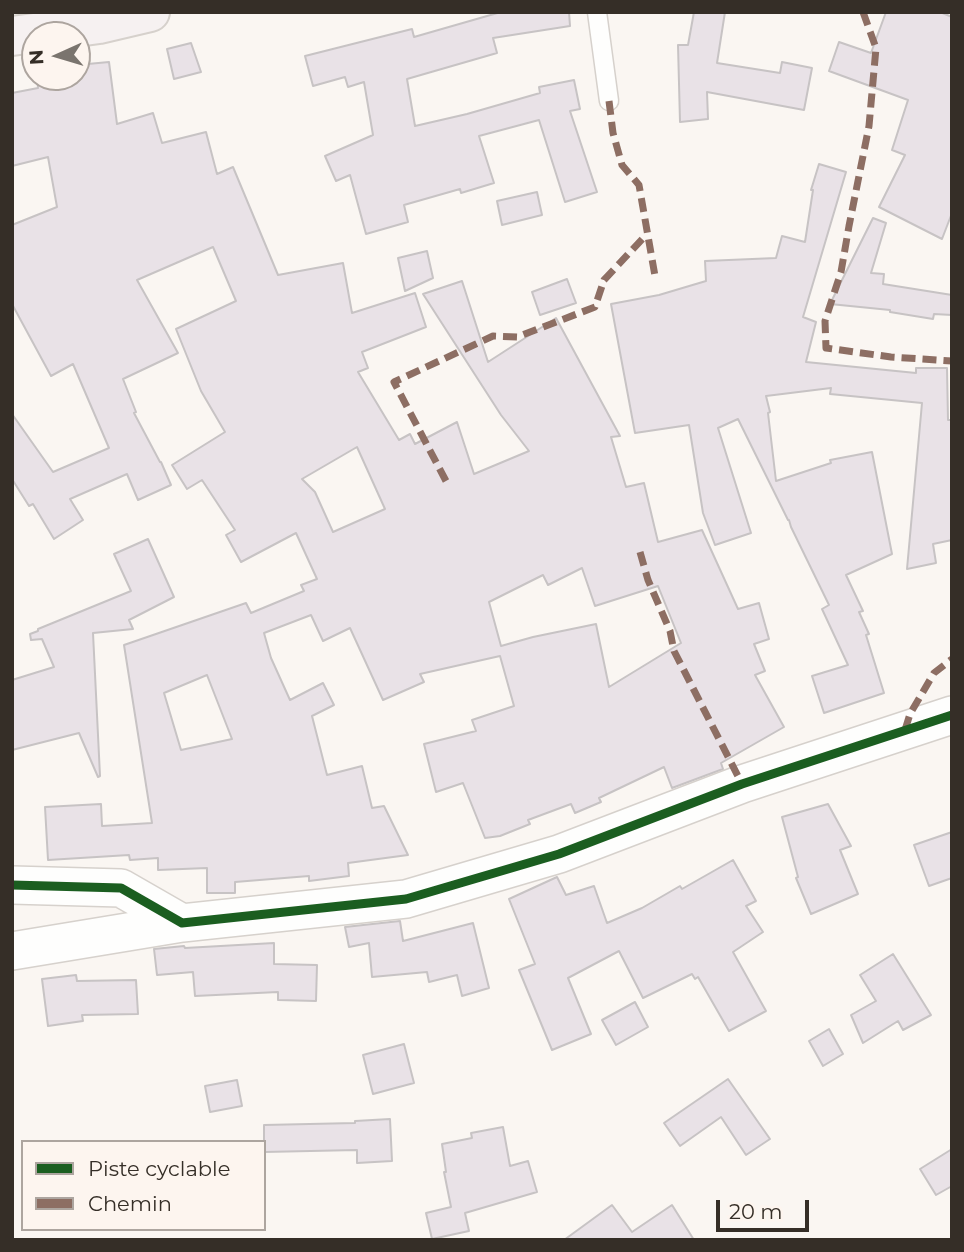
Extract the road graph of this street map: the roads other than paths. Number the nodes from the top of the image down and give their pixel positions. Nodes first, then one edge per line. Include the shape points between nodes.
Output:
1 (150, 12) edge
2 (597, 12) edge
3 (12, 36) edge
4 (609, 101) dead end
5 (952, 715) edge
6 (12, 885) edge
7 (182, 923) junction
8 (12, 951) edge

1 - 3 main road
2 - 4 lane
5 - 7 street via 742,784 559,854 406,899
6 - 7 street via 121,888
7 - 8 street

